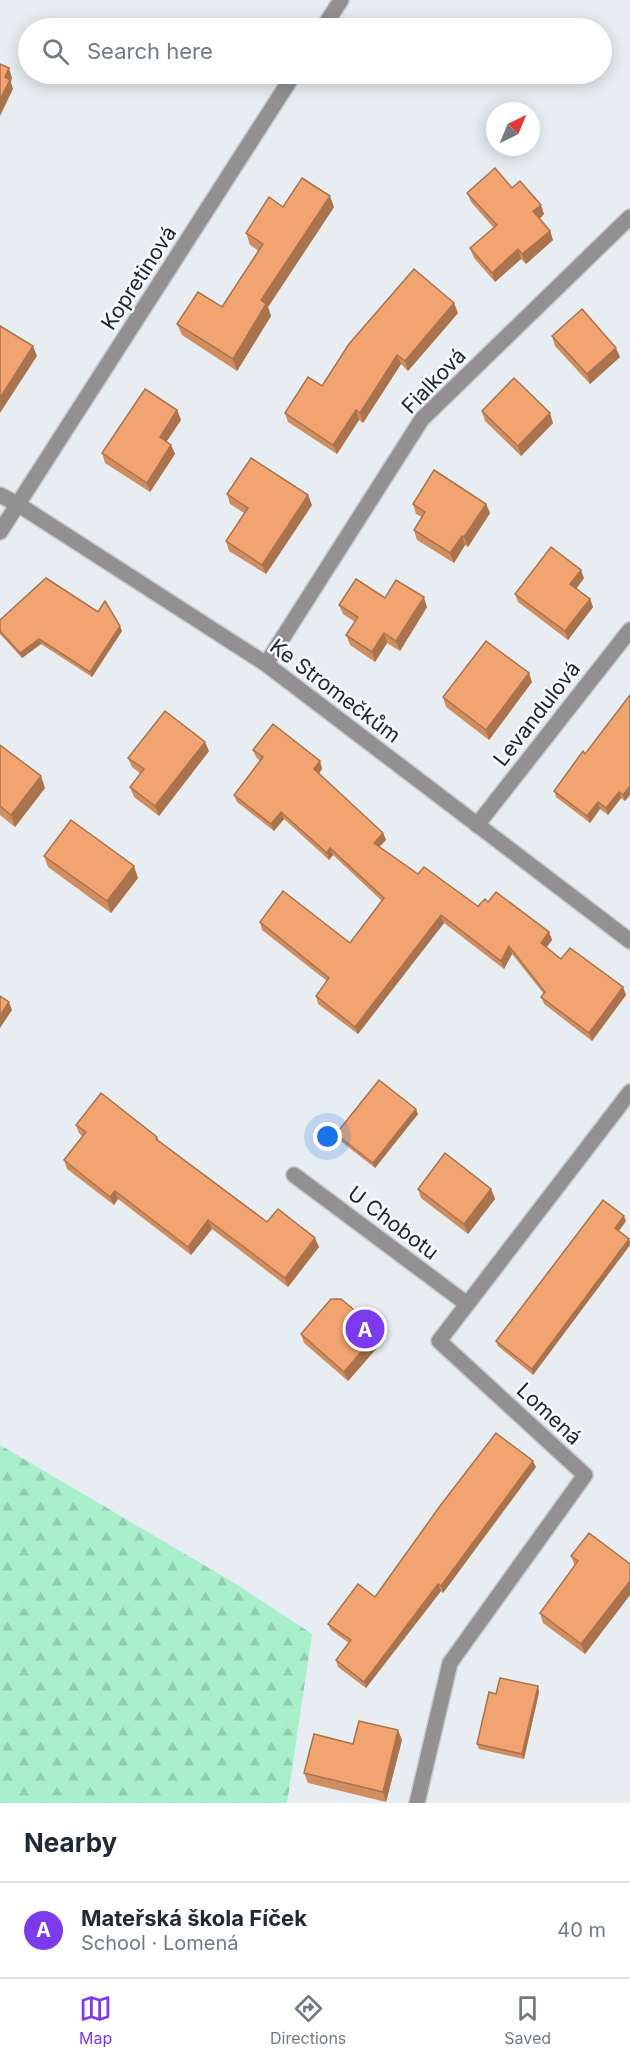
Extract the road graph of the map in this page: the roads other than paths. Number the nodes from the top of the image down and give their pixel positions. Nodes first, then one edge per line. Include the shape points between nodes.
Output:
1 (341, 0) edge
2 (329, 18) edge
3 (288, 84) edge
4 (630, 217) edge
5 (0, 495) edge
6 (19, 505) junction
7 (0, 532) edge
8 (630, 630) edge
9 (267, 664) junction
10 (477, 825) junction
11 (630, 941) edge
12 (630, 1092) edge
13 (294, 1175) dead end
14 (467, 1304) junction
15 (417, 1803) edge

1 - 2 street
3 - 6 street, Kopretinová
4 - 9 street, Fialková via 422,419
5 - 6 street, Ke Stromečkům
6 - 7 street, Kopretinová
6 - 9 street, Ke Stromečkům
8 - 10 street, Levandulová
9 - 10 street, Ke Stromečkům
10 - 11 street, Ke Stromečkům
12 - 14 street, Lomená
13 - 14 street, U Chobotu
14 - 15 street, Lomená via 439,1341 585,1475 450,1663

